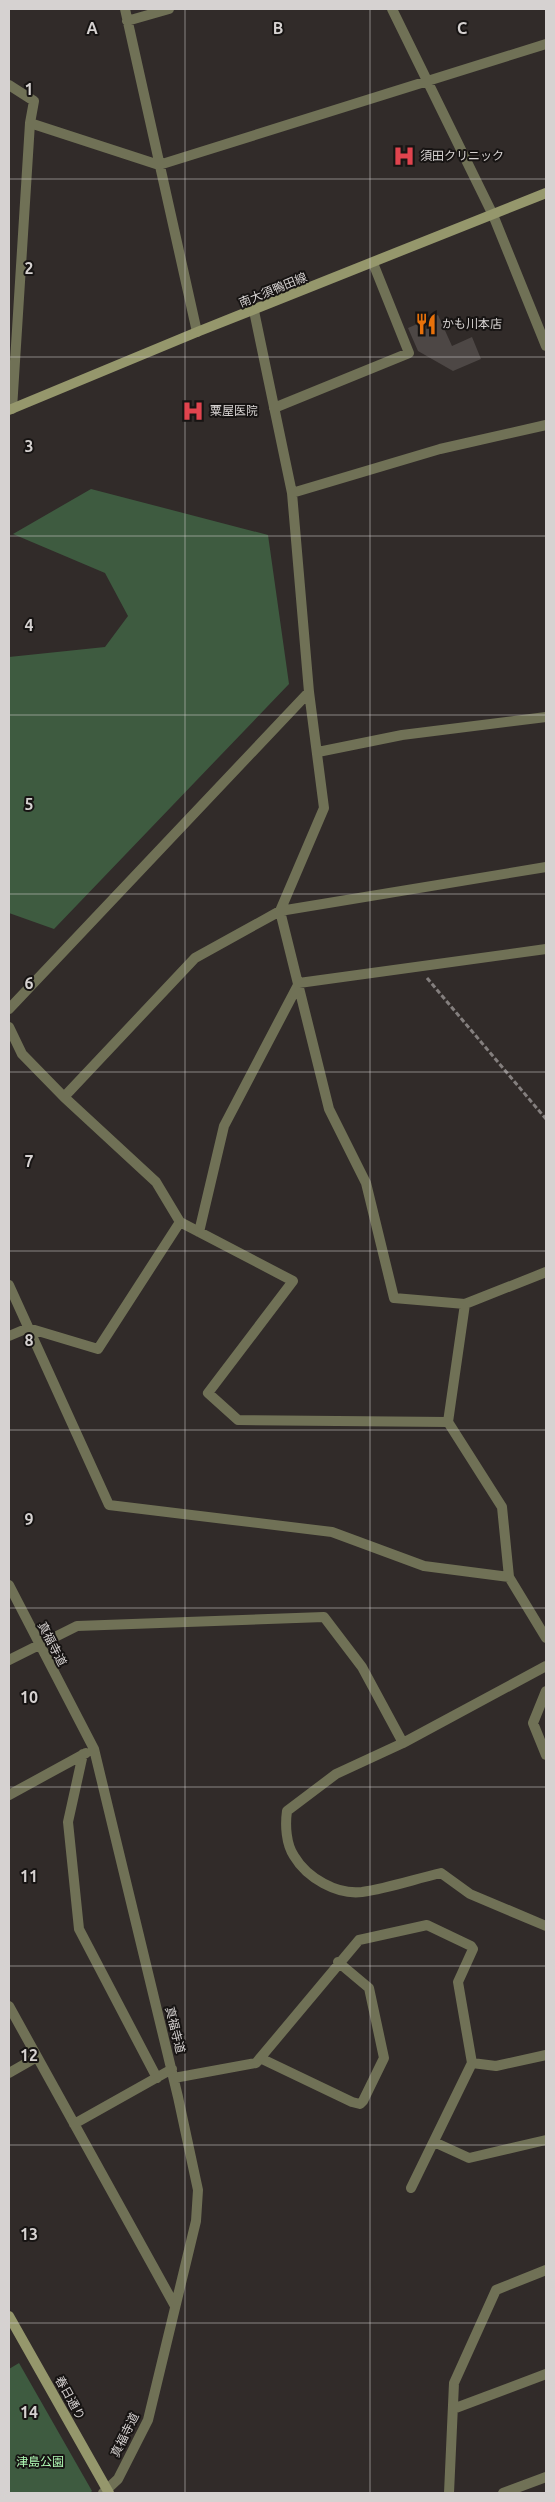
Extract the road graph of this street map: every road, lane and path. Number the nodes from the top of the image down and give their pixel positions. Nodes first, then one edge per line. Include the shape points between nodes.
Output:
1 (125, 9) edge
2 (169, 9) edge
3 (392, 9) edge
4 (127, 21) junction
5 (546, 44) edge
6 (427, 80) junction
7 (9, 85) edge
8 (30, 123) junction
9 (159, 165) junction
10 (546, 194) edge
11 (493, 215) junction
12 (373, 263) junction
13 (254, 311) junction
14 (197, 332) junction
15 (545, 339) edge
16 (274, 408) junction
17 (10, 410) edge
18 (546, 425) edge
19 (292, 493) junction
20 (309, 692) junction
21 (546, 717) edge
22 (318, 752) junction
23 (546, 867) edge
24 (280, 911) junction
25 (546, 949) edge
26 (417, 966) junction
27 (299, 983) junction
28 (9, 1009) edge
29 (9, 1026) edge
30 (64, 1098) junction
31 (546, 1119) edge
32 (180, 1222) junction
33 (199, 1232) junction
34 (546, 1272) edge
35 (9, 1285) edge
36 (465, 1304) junction
37 (28, 1328) junction
38 (9, 1336) edge
39 (448, 1422) junction
40 (509, 1577) junction
41 (9, 1585) edge
42 (546, 1638) edge
43 (38, 1645) junction
44 (9, 1660) edge
45 (546, 1666) edge
46 (546, 1691) edge
47 (403, 1743) junction
48 (94, 1749) junction
49 (83, 1754) junction
50 (546, 1755) edge
51 (9, 1795) edge
52 (546, 1926) edge
53 (338, 1962) junction
54 (9, 2006) edge
55 (546, 2055) edge
56 (37, 2057) junction
57 (260, 2058) junction
58 (472, 2063) junction
59 (9, 2073) edge
60 (173, 2074) junction
61 (157, 2078) junction
62 (74, 2124) junction
63 (546, 2140) edge
64 (434, 2142) junction
65 (411, 2188) dead end
66 (546, 2270) edge
67 (175, 2306) junction
68 (9, 2316) edge
69 (546, 2374) edge
70 (453, 2409) junction
71 (546, 2477) edge
72 (106, 2492) edge
73 (449, 2493) edge
74 (503, 2493) edge

1 - 4 street
2 - 4 street
3 - 6 street
4 - 9 street
5 - 6 street
6 - 9 street
6 - 11 street
7 - 8 street via 34,101
8 - 9 street
8 - 17 street
9 - 14 street
10 - 11 main road, 南大須鴨田線
11 - 12 main road, 南大須鴨田線
11 - 15 street
12 - 13 main road, 南大須鴨田線
12 - 16 street via 409,354
13 - 14 main road, 南大須鴨田線
13 - 16 street
14 - 17 main road, 南大須鴨田線
16 - 19 street
18 - 19 street via 440,449
19 - 20 street
20 - 22 street
20 - 28 street
21 - 22 street via 402,735
22 - 24 street via 324,808
23 - 24 street
24 - 27 street
24 - 30 street via 195,958
25 - 26 street
26 - 27 street
26 - 31 path
27 - 33 street via 224,1126
27 - 36 street via 329,1109 366,1183 394,1298
29 - 30 street via 22,1054
30 - 32 street via 156,1182
32 - 33 street
32 - 37 street via 98,1349
33 - 39 street via 293,1281 208,1393 238,1420
34 - 36 street
35 - 37 street
36 - 39 street
37 - 38 street
37 - 40 street via 109,1505 332,1532 424,1566
39 - 40 street via 502,1507
40 - 42 street
41 - 43 street, 真福寺道
43 - 44 street
43 - 47 street via 77,1626 324,1617 362,1667
43 - 48 street, 真福寺道
45 - 47 street
46 - 50 street via 533,1723
47 - 52 street via 336,1774 287,1811 285,1825 293,1855 308,1872 330,1887 361,1892 441,1873 470,1894
48 - 49 street
48 - 60 street, 真福寺道
49 - 51 street
49 - 61 street via 68,1822 79,1929
53 - 57 street
53 - 57 street via 370,1988 384,2058 363,2102 352,2102
53 - 58 street via 359,1940 421,1925 471,1946 473,1949 458,1982
54 - 56 street
55 - 58 street via 496,2066
56 - 59 street
56 - 62 street
57 - 60 street via 252,2066
58 - 64 street
60 - 61 street
60 - 67 street, 真福寺道 via 198,2190 196,2221
61 - 62 street
62 - 67 street
63 - 64 street via 469,2158
64 - 65 street
66 - 70 street via 496,2290 454,2382
67 - 72 street, 真福寺道 via 148,2420 118,2479
68 - 72 main road, 春日通り
69 - 70 street
70 - 73 street
71 - 74 street

